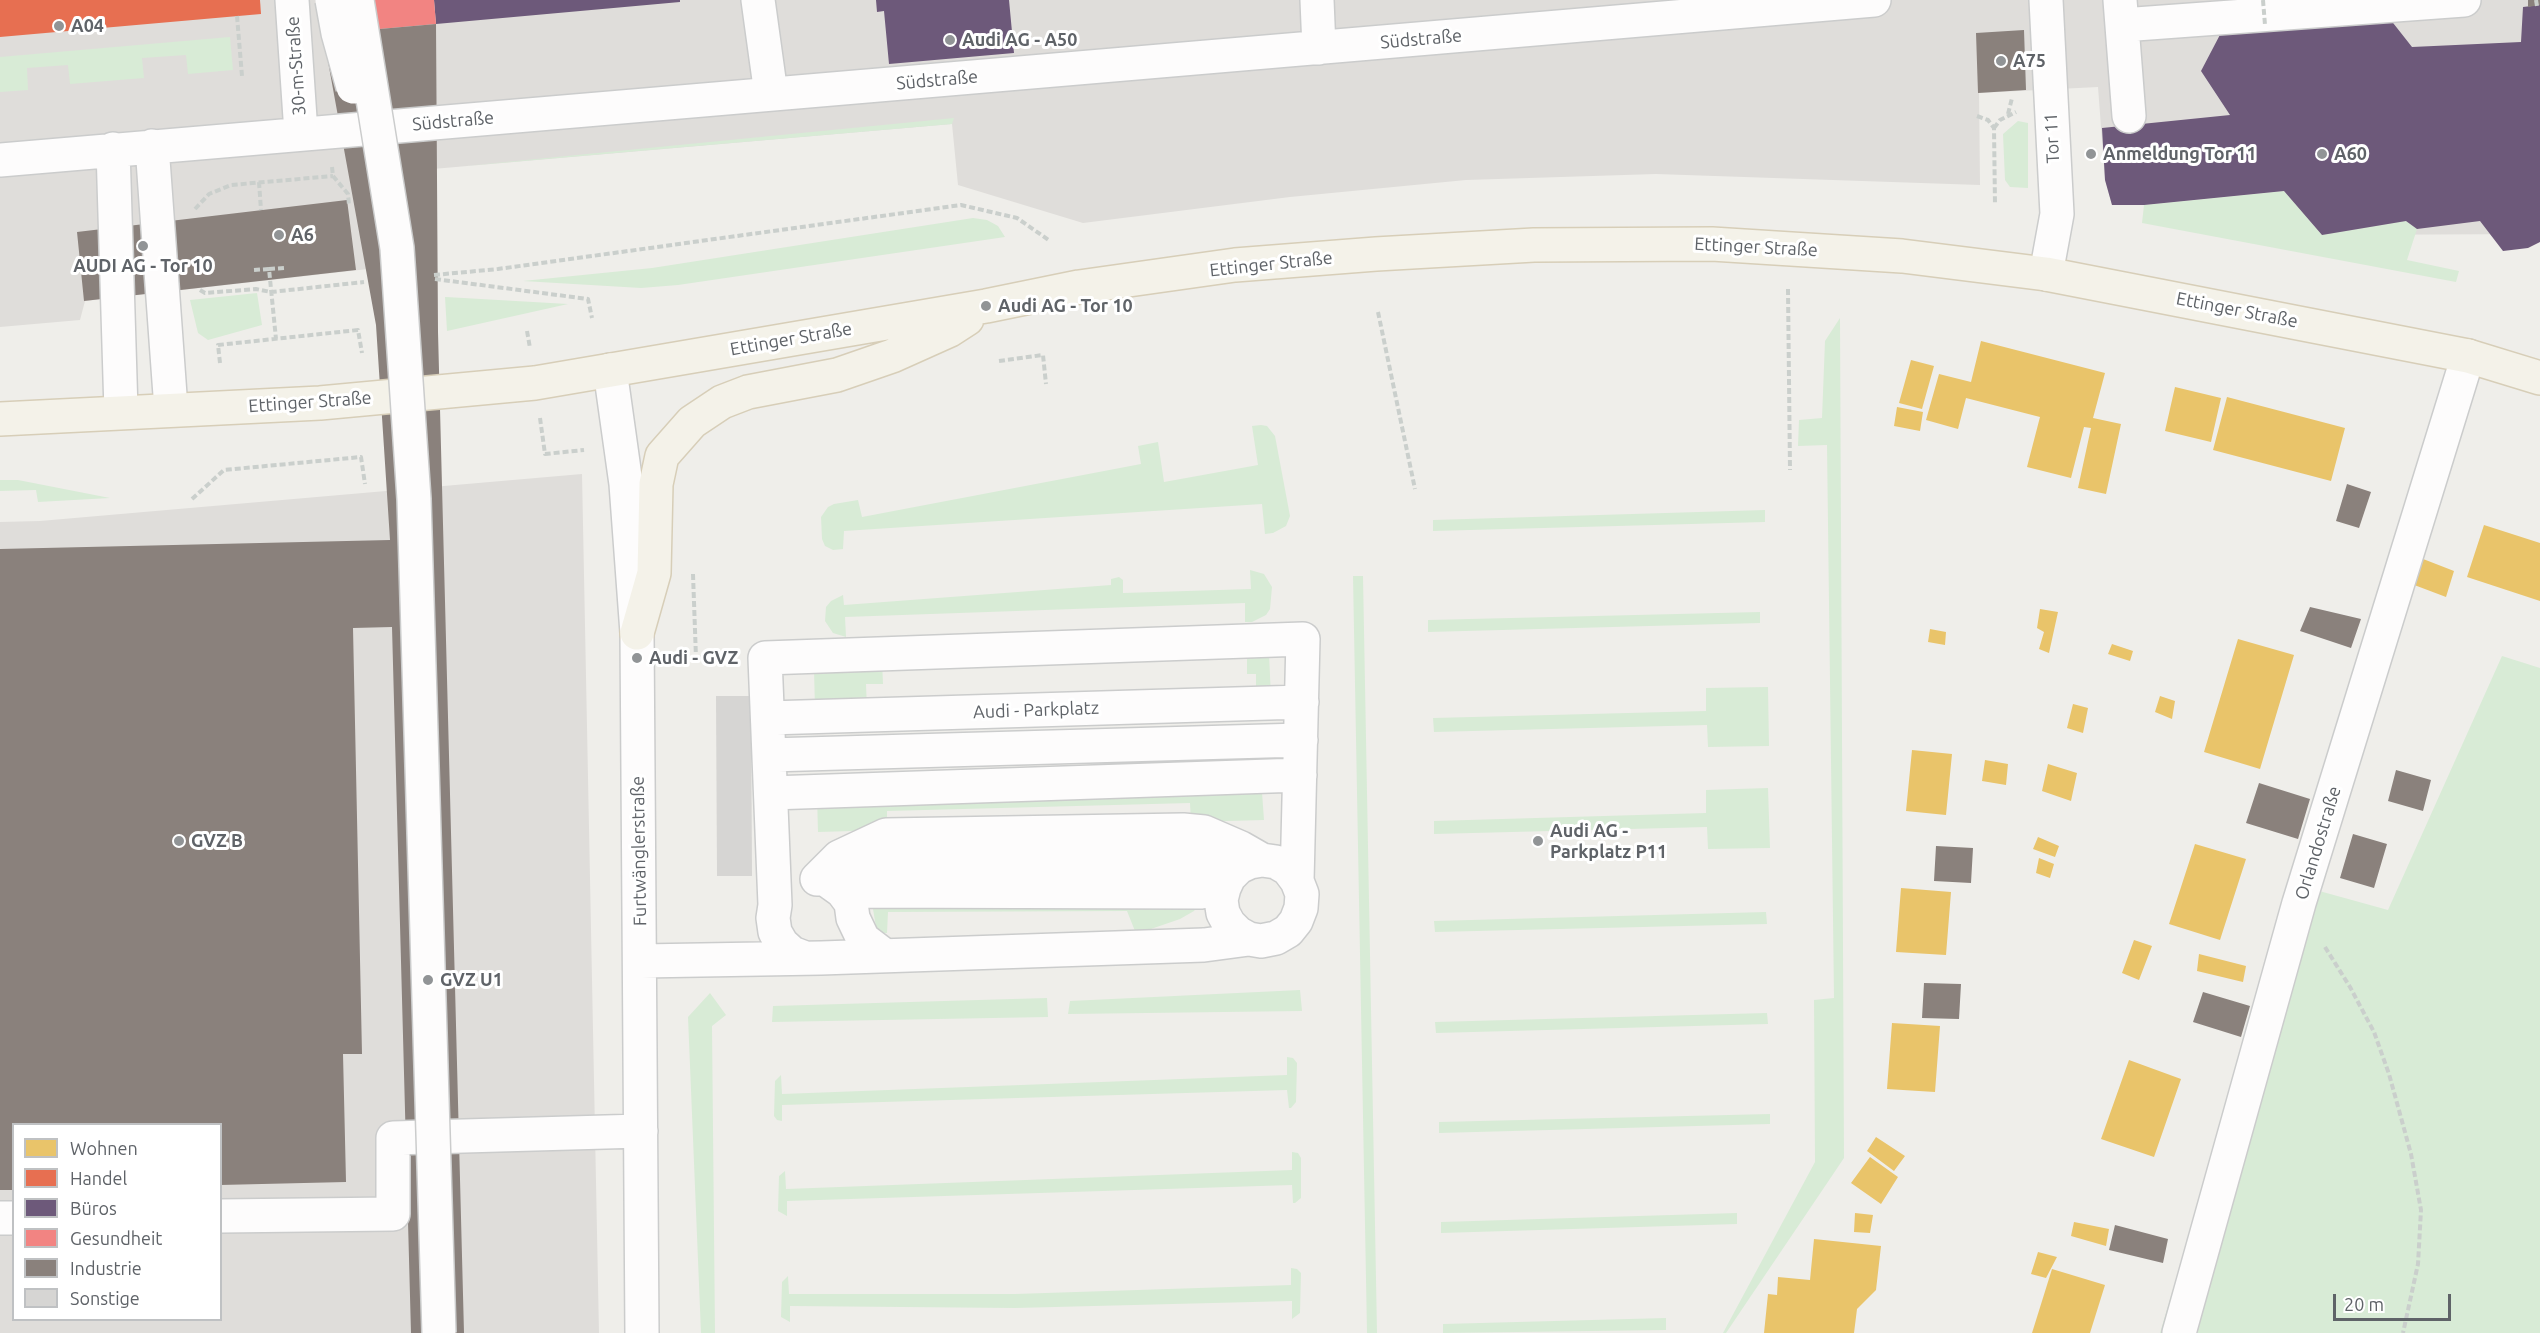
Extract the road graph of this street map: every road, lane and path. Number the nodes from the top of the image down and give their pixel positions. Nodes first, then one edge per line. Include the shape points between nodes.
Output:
1 (292, 0) edge
2 (332, 0) edge
3 (357, 0) edge
4 (758, 0) edge
5 (1317, 0) edge
6 (1874, 0) edge
7 (2046, 0) edge
8 (2264, 0) edge
9 (2464, 0) edge
10 (2536, 0) edge
11 (2537, 6) dead end
12 (2121, 12) edge
13 (237, 16) dead end
14 (2265, 25) dead end
15 (1319, 48) junction
16 (242, 76) dead end
17 (2013, 91) dead end
18 (771, 94) junction
19 (2019, 111) dead end
20 (2008, 115) junction
21 (1977, 116) dead end
22 (2129, 116) dead end
23 (1994, 128) junction
24 (301, 133) junction
25 (152, 146) junction
26 (113, 149) junction
27 (0, 160) edge
28 (259, 182) junction
29 (1995, 205) dead end
30 (261, 210) dead end
31 (194, 211) dead end
32 (351, 215) dead end
33 (1050, 241) dead end
34 (397, 248) junction
35 (195, 251) dead end
36 (209, 260) dead end
37 (196, 261) junction
38 (284, 268) dead end
39 (269, 269) junction
40 (197, 270) dead end
41 (255, 270) dead end
42 (464, 272) dead end
43 (2046, 274) junction
44 (423, 277) dead end
45 (198, 279) dead end
46 (1788, 289) dead end
47 (271, 292) junction
48 (986, 306) junction
49 (1378, 312) dead end
50 (592, 318) dead end
51 (276, 339) junction
52 (362, 353) dead end
53 (2468, 356) junction
54 (999, 361) dead end
55 (220, 363) dead end
56 (610, 370) junction
57 (2540, 378) edge
58 (1046, 384) dead end
59 (171, 409) junction
60 (120, 411) junction
61 (0, 418) edge
62 (1790, 470) dead end
63 (364, 484) dead end
64 (1415, 489) dead end
65 (192, 499) dead end
66 (693, 572) dead end
67 (637, 633) junction
68 (671, 657) dead end
69 (696, 658) junction
70 (765, 658) junction
71 (1302, 702) junction
72 (768, 718) junction
73 (1301, 740) junction
74 (769, 755) junction
75 (1300, 775) junction
76 (771, 793) junction
77 (1299, 815) junction
78 (772, 843) junction
79 (1236, 879) junction
80 (1297, 880) junction
81 (829, 890) junction
82 (2300, 903) junction
83 (774, 911) junction
84 (1249, 939) junction
85 (1145, 947) junction
86 (884, 955) junction
87 (813, 958) junction
88 (731, 960) junction
89 (640, 961) junction
90 (641, 1131) junction
91 (222, 1216) edge
92 (439, 1333) edge
93 (642, 1333) edge
94 (2179, 1333) edge
95 (2403, 1333) edge

1 - 24 street, 30-m-Straße
2 - 34 street, bridge
3 - 34 street, bridge
4 - 18 street
5 - 15 street
6 - 15 street, Südstraße
7 - 43 street, Tor 11 via 2057,214
8 - 14 path, bridge
9 - 12 street
10 - 11 path
12 - 22 street
13 - 16 path
15 - 18 street, Südstraße
17 - 20 path
18 - 24 street, Südstraße
19 - 20 path
20 - 23 path
21 - 23 path via 1988,120
23 - 29 path
24 - 25 street, Südstraße
25 - 26 street, Südstraße
25 - 59 street
26 - 27 street, Südstraße
26 - 60 street
28 - 30 path
28 - 31 path via 220,188
28 - 32 path via 333,176 348,194
33 - 42 path via 1017,218 961,205
34 - 92 street, bridge via 414,511
35 - 37 path
36 - 37 path
37 - 40 path
38 - 39 path
39 - 41 path
39 - 47 path
43 - 48 main road, Ettinger Straße via 1902,256 1712,244 1534,245 1235,266 1079,287
43 - 53 main road, Ettinger Straße
44 - 50 path via 588,299
45 - 47 path via 202,293 256,289
46 - 62 path
47 - 51 path
48 - 56 main road, Ettinger Straße
48 - 67 main road via 950,330 892,356 837,375 748,392 722,402 692,422 662,456 656,484 654,573
49 - 64 path
51 - 52 path via 358,330
51 - 55 path via 218,345
53 - 57 main road, Ettinger Straße
53 - 82 street, Orlandostraße
54 - 58 path via 1043,355
56 - 59 main road, Ettinger Straße via 535,383 320,403
56 - 67 street, Furtwänglerstraße via 626,484
59 - 60 main road, Ettinger Straße
60 - 61 main road, Ettinger Straße
63 - 65 path via 361,457 224,470
66 - 69 path
67 - 89 street, Furtwänglerstraße
68 - 69 path
69 - 70 path
70 - 71 street via 1304,639
70 - 72 street
71 - 72 street, Audi - Parkplatz
71 - 73 street
72 - 74 street
73 - 74 street, Audi - Parkplatz
73 - 75 street
74 - 76 street
75 - 76 street
75 - 77 street
76 - 78 street
77 - 79 street via 1286,841
77 - 80 street
78 - 81 street via 791,871
78 - 83 street
79 - 80 street via 1276,862
79 - 81 street via 1201,892
79 - 81 street via 1218,837 1204,832 886,834 839,857
79 - 84 street via 1223,912 1229,924
79 - 85 street via 1209,914 1191,927
80 - 84 street via 1302,901 1296,921 1288,931 1276,939
81 - 83 street via 785,890
81 - 86 street via 863,939
81 - 87 street via 849,936 837,950
82 - 94 street, Orlandostraße
82 - 95 path via 2374,1032 2411,1154 2421,1210 2418,1264
83 - 87 street via 775,932 782,944 792,953
83 - 88 street via 747,948
84 - 85 street
85 - 86 street
86 - 87 street
87 - 88 street
88 - 89 street
89 - 90 street, Furtwänglerstraße
90 - 91 street via 393,1138 393,1214
90 - 93 street, Furtwänglerstraße

